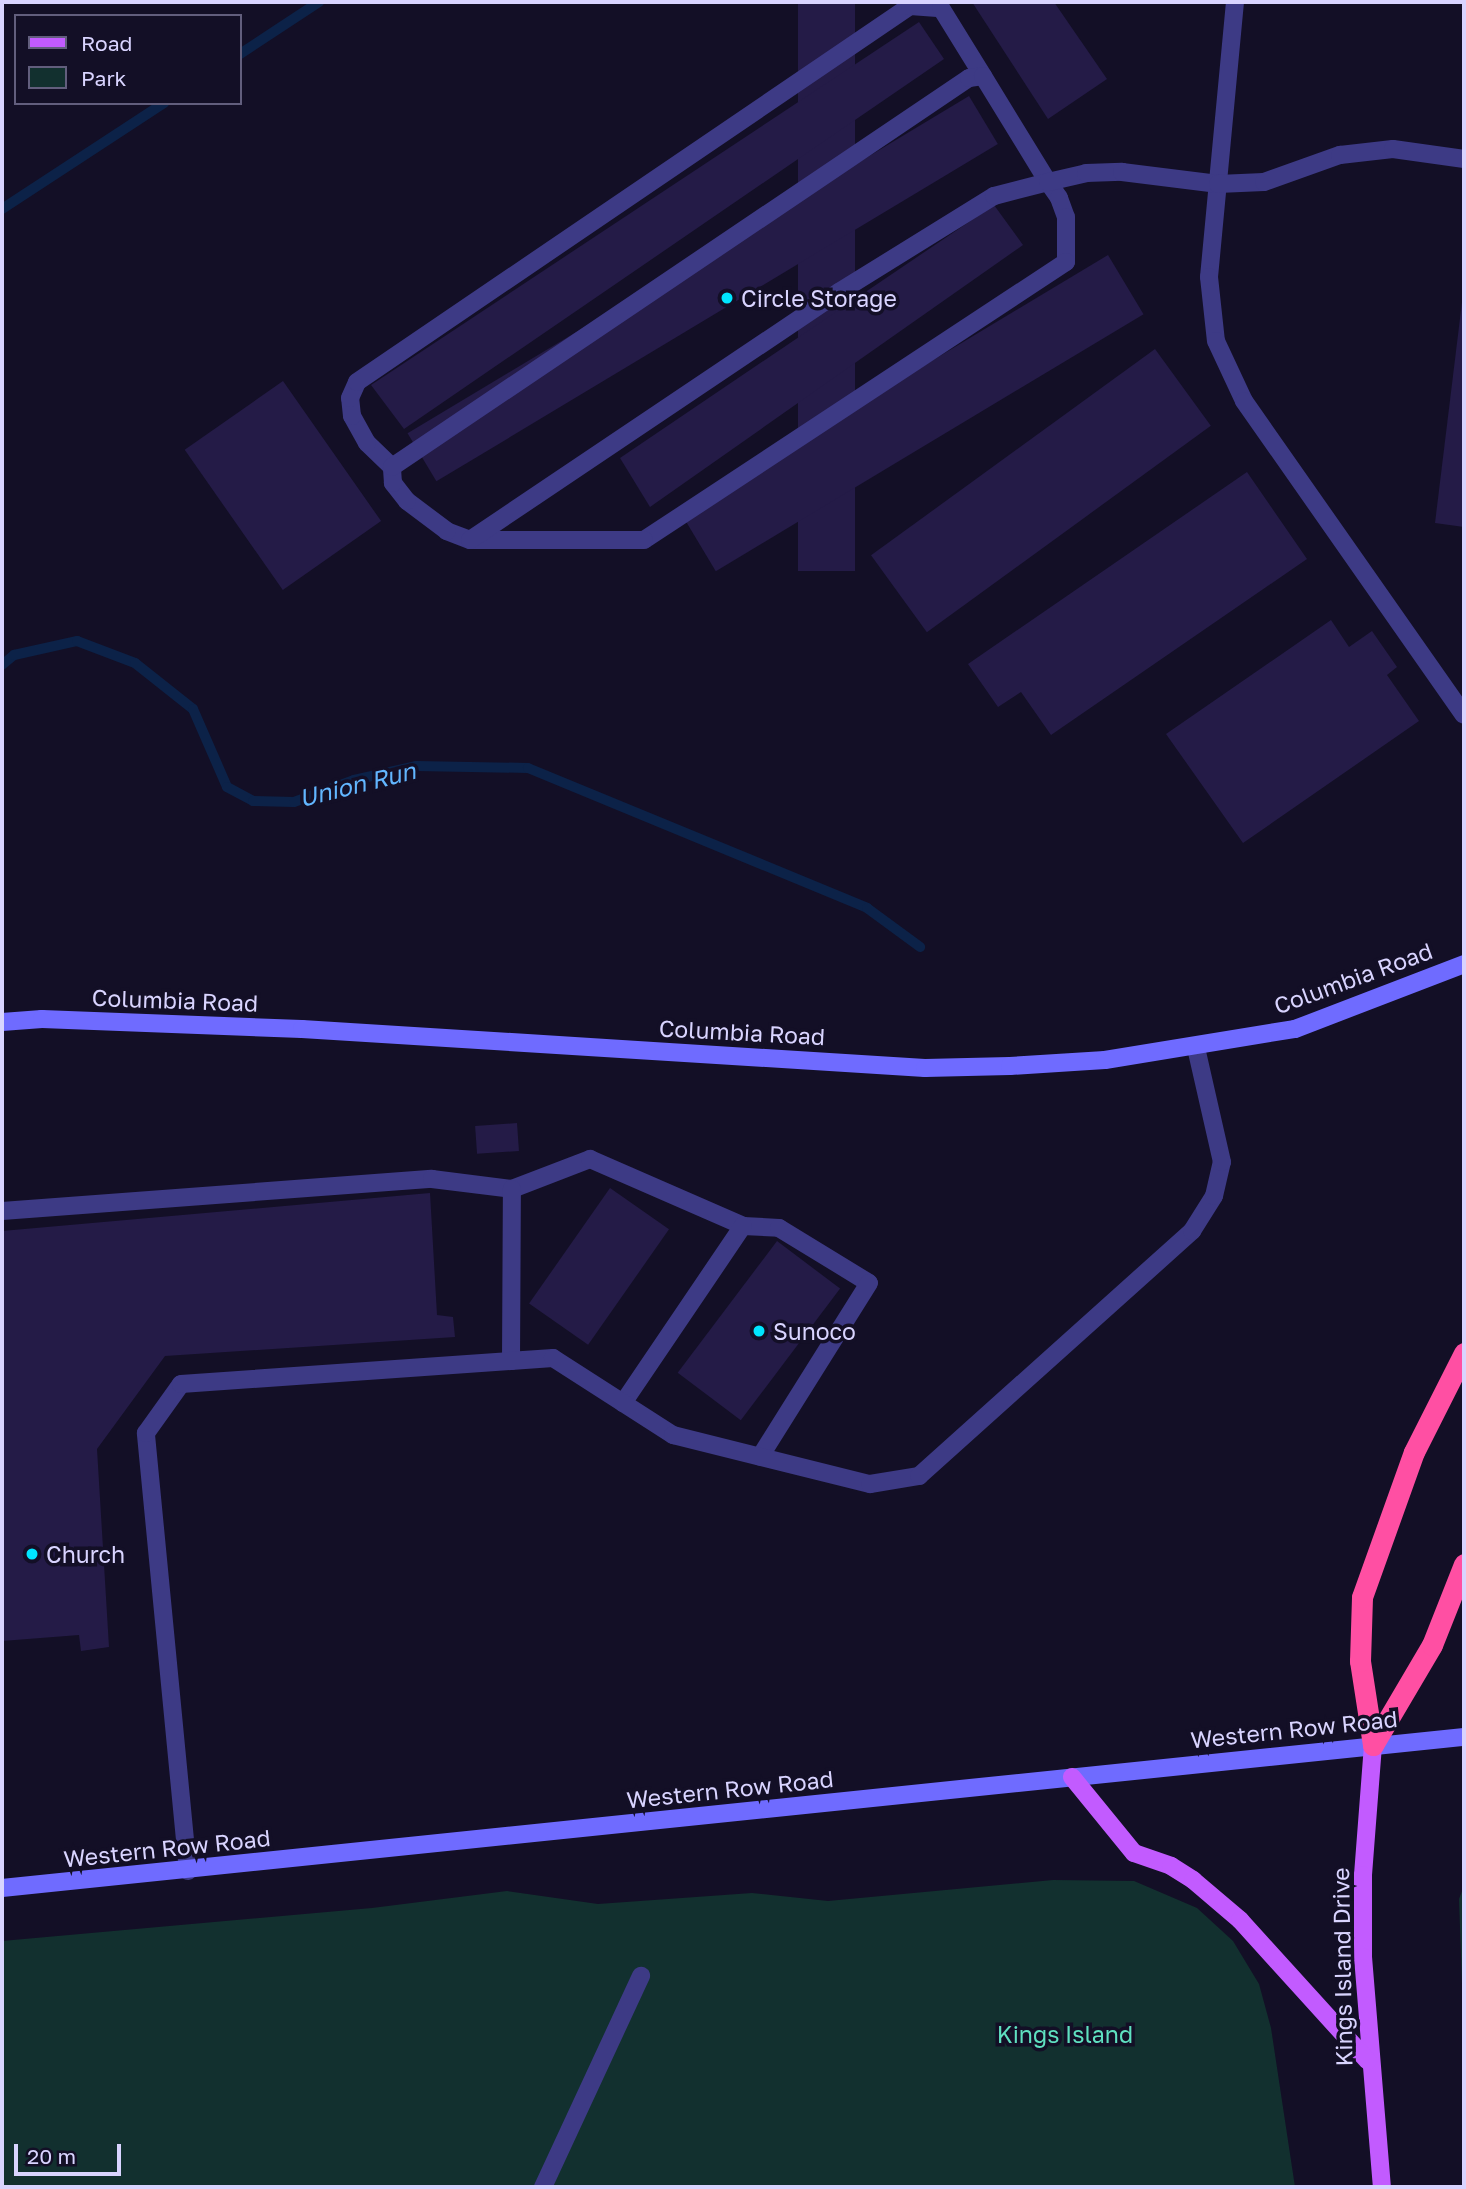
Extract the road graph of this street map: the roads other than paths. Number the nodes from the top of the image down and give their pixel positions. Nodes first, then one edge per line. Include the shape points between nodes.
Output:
1 (1235, 2) edge
2 (983, 76) junction
3 (1464, 159) edge
4 (1048, 182) junction
5 (1218, 184) junction
6 (392, 467) junction
7 (470, 540) junction
8 (1463, 718) edge
9 (1464, 964) edge
10 (2, 1022) edge
11 (1196, 1048) junction
12 (512, 1189) junction
13 (2, 1211) edge
14 (743, 1226) junction
15 (1464, 1353) edge
16 (511, 1361) junction
17 (623, 1403) junction
18 (760, 1457) junction
19 (1464, 1564) edge
20 (1464, 1737) edge
21 (1373, 1745) junction
22 (1072, 1777) junction
23 (188, 1871) junction
24 (2, 1888) edge
25 (641, 1976) dead end
26 (1368, 2061) junction
27 (542, 2187) edge
28 (1382, 2187) edge

1 - 5 lane
2 - 4 lane
2 - 6 lane via 969,78
2 - 6 lane via 942,8 910,6 357,382 350,398 352,416 367,443
3 - 5 lane via 1393,149 1340,155 1264,182
4 - 5 lane via 1086,173 1122,172
4 - 7 lane via 995,196 883,265
4 - 7 lane via 1066,217 1066,262 644,540
5 - 8 lane via 1209,277 1216,341 1238,389
6 - 7 lane via 393,483 407,501 447,531
9 - 11 street, Columbia Road via 1295,1029
10 - 11 street, Columbia Road via 42,1019 302,1029 925,1068 1105,1060
11 - 18 lane via 1222,1162 1214,1196 1192,1231 919,1476 870,1484
12 - 13 lane via 432,1179
12 - 14 lane via 590,1158
12 - 16 lane
14 - 17 lane
14 - 18 lane via 779,1228 869,1283
15 - 21 highway via 1414,1452 1362,1597 1360,1661
16 - 17 lane via 553,1358
16 - 23 lane via 181,1384 146,1433
17 - 18 lane via 673,1435
19 - 21 highway via 1432,1645
20 - 21 street, Western Row Road
21 - 22 street, Western Row Road
21 - 26 main road, Kings Island Drive via 1363,1875
22 - 23 street, Western Row Road
22 - 26 main road via 1134,1853 1182,1872 1240,1920
23 - 24 street, Western Row Road
25 - 27 lane
26 - 28 main road, Kings Island Drive

